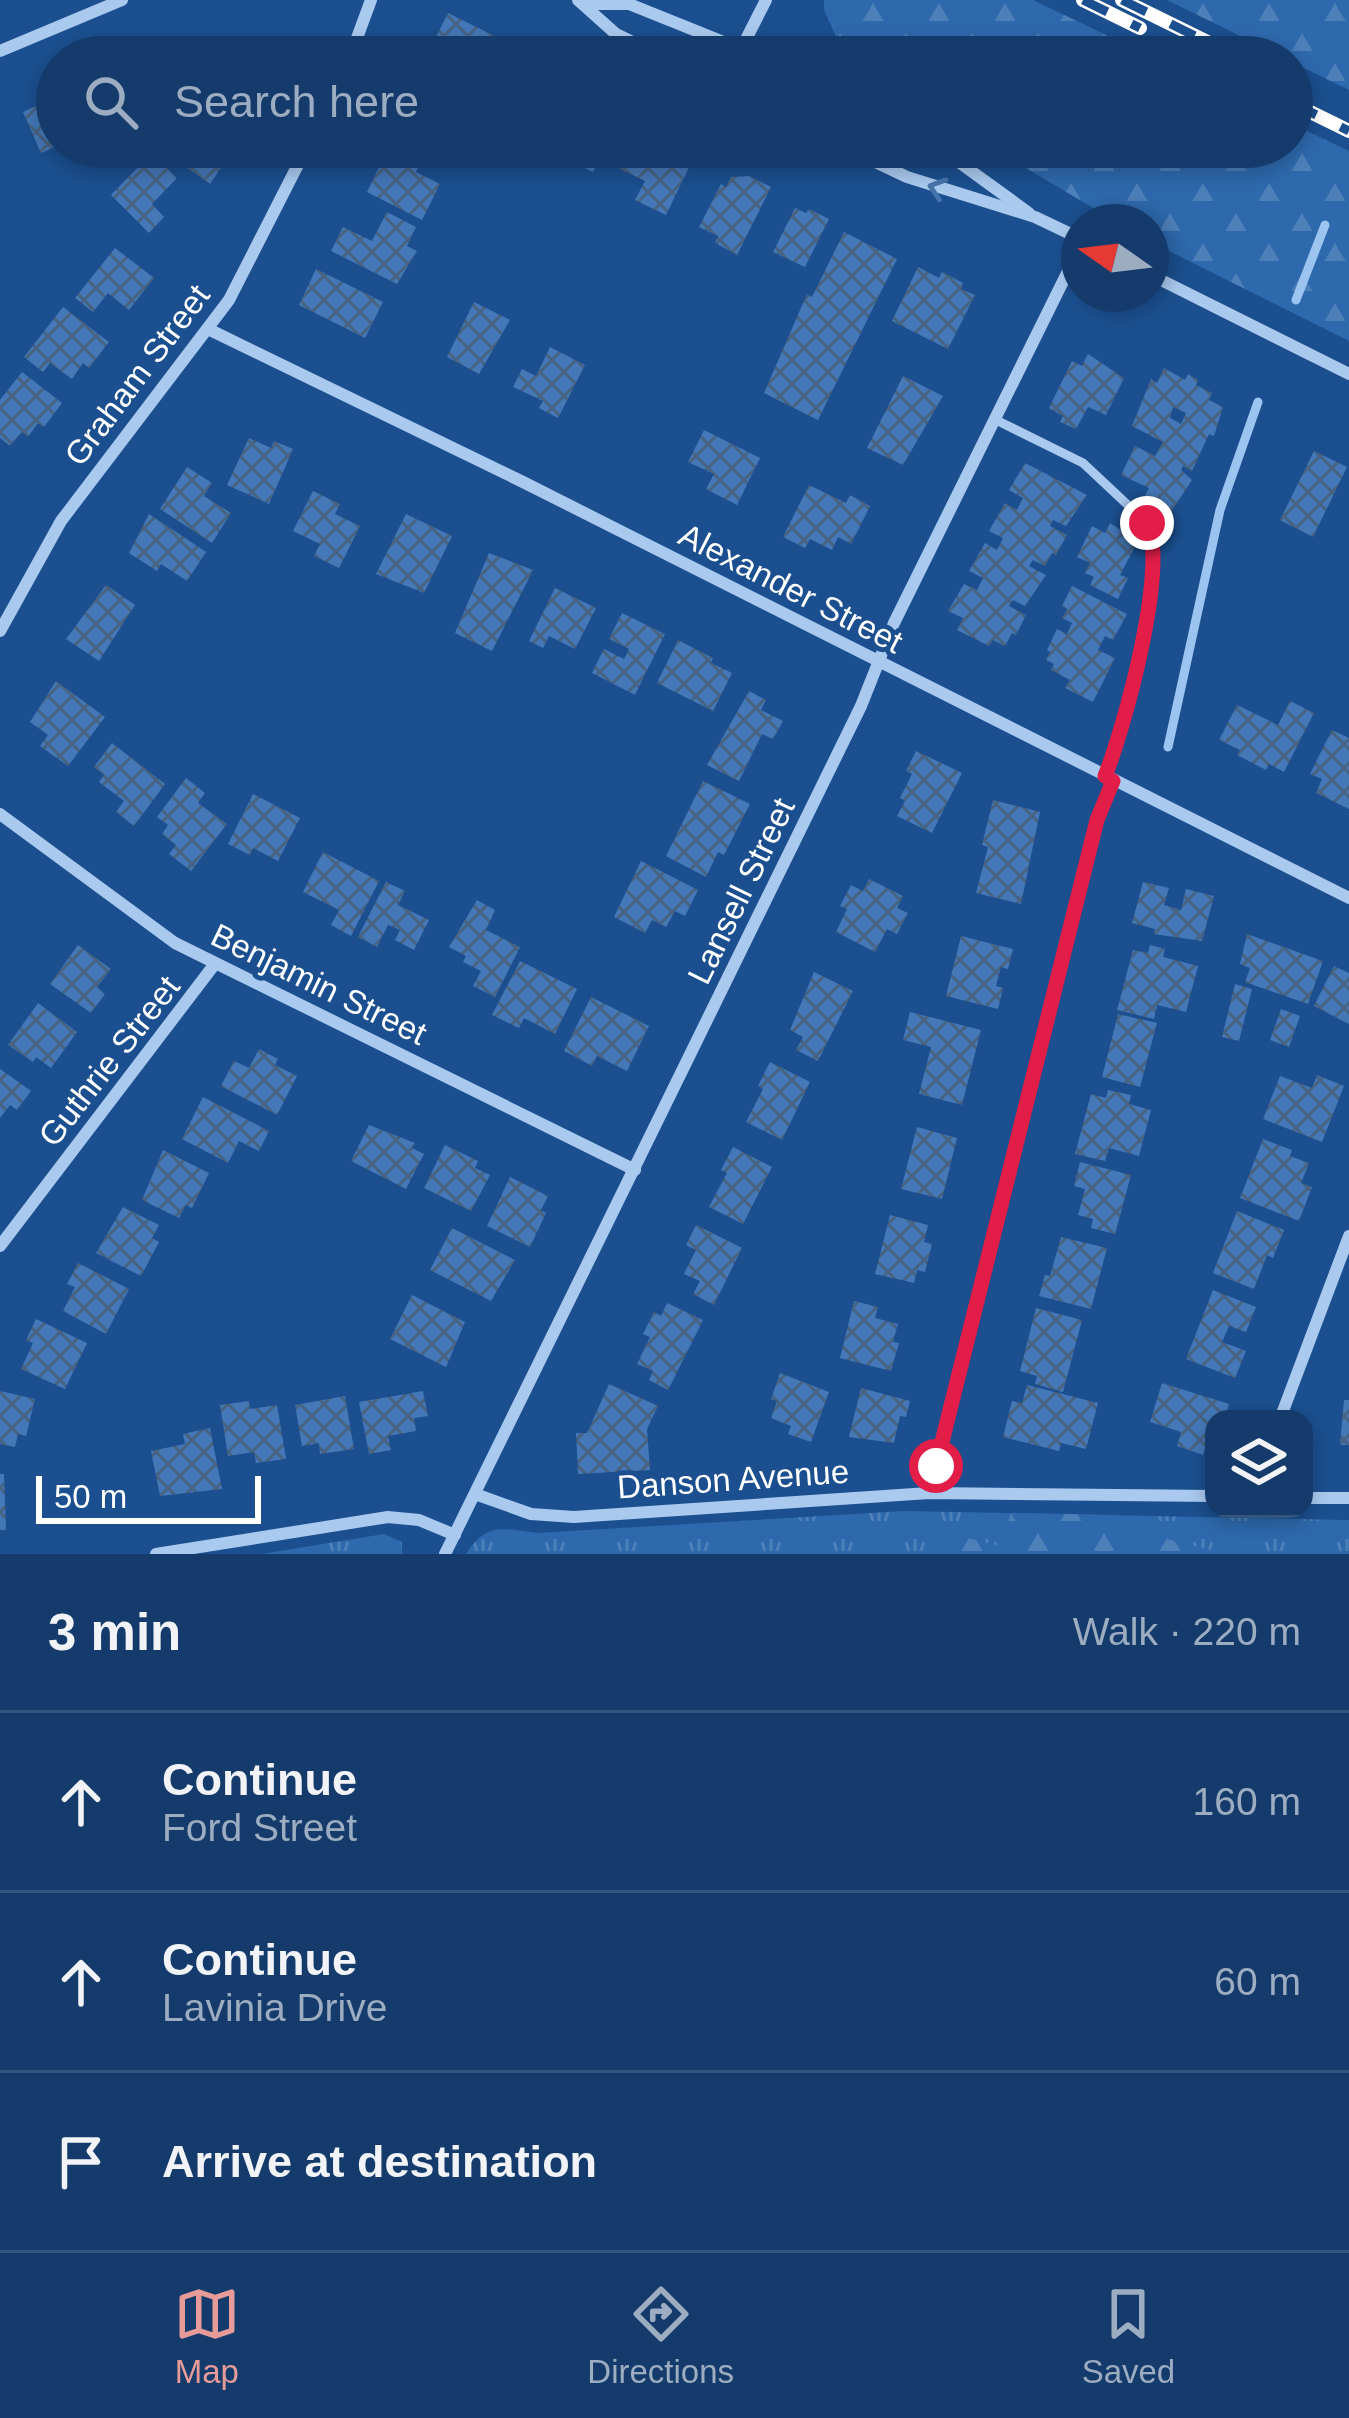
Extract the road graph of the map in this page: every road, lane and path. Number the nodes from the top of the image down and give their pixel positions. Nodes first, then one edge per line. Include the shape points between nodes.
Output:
1 (122, 0) edge
2 (371, 0) edge
3 (766, 0) edge
4 (582, 2) edge
5 (358, 36) edge
6 (620, 36) edge
7 (702, 36) edge
8 (747, 36) edge
9 (0, 51) edge
10 (297, 168) edge
11 (890, 168) edge
12 (967, 168) edge
13 (1035, 217) junction
14 (1061, 229) edge
15 (1169, 284) edge
16 (1061, 285) edge
17 (208, 329) junction
18 (1349, 374) edge
19 (994, 419) junction
20 (1, 626) edge
21 (878, 661) junction
22 (1109, 778) junction
23 (0, 814) edge
24 (1349, 898) edge
25 (214, 965) junction
26 (634, 1170) junction
27 (1349, 1236) edge
28 (0, 1246) edge
29 (1283, 1410) edge
30 (929, 1493) junction
31 (475, 1494) junction
32 (1205, 1496) edge
33 (1313, 1498) edge
34 (1349, 1498) edge
35 (455, 1535) junction
36 (155, 1554) edge
37 (445, 1554) edge

1 - 9 street
2 - 5 street
3 - 8 street
4 - 6 street
4 - 7 street via 629,4
10 - 17 street, Graham Street via 248,269
13 -> 11 street
12 - 13 street
13 - 14 street
15 - 18 street
16 - 19 street, Lansell Street
17 - 20 street, Graham Street via 61,521
17 - 21 street, Alexander Street
19 - 21 street, Lansell Street
19 - 22 lane via 1083,463 1153,536 1154,567
21 - 22 street, Alexander Street
21 - 26 street, Lansell Street
22 - 24 street, Alexander Street
22 - 30 street
23 - 25 street, Benjamin Street
25 - 26 street, Benjamin Street
25 - 28 street, Guthrie Street
26 - 31 street, Lansell Street
27 - 29 street
30 - 31 street, Danson Avenue via 574,1517 531,1514
30 - 32 street, Danson Avenue
31 - 35 street, Lansell Street
33 - 34 street
35 - 36 street via 388,1516
35 - 37 street, Lansell Street

